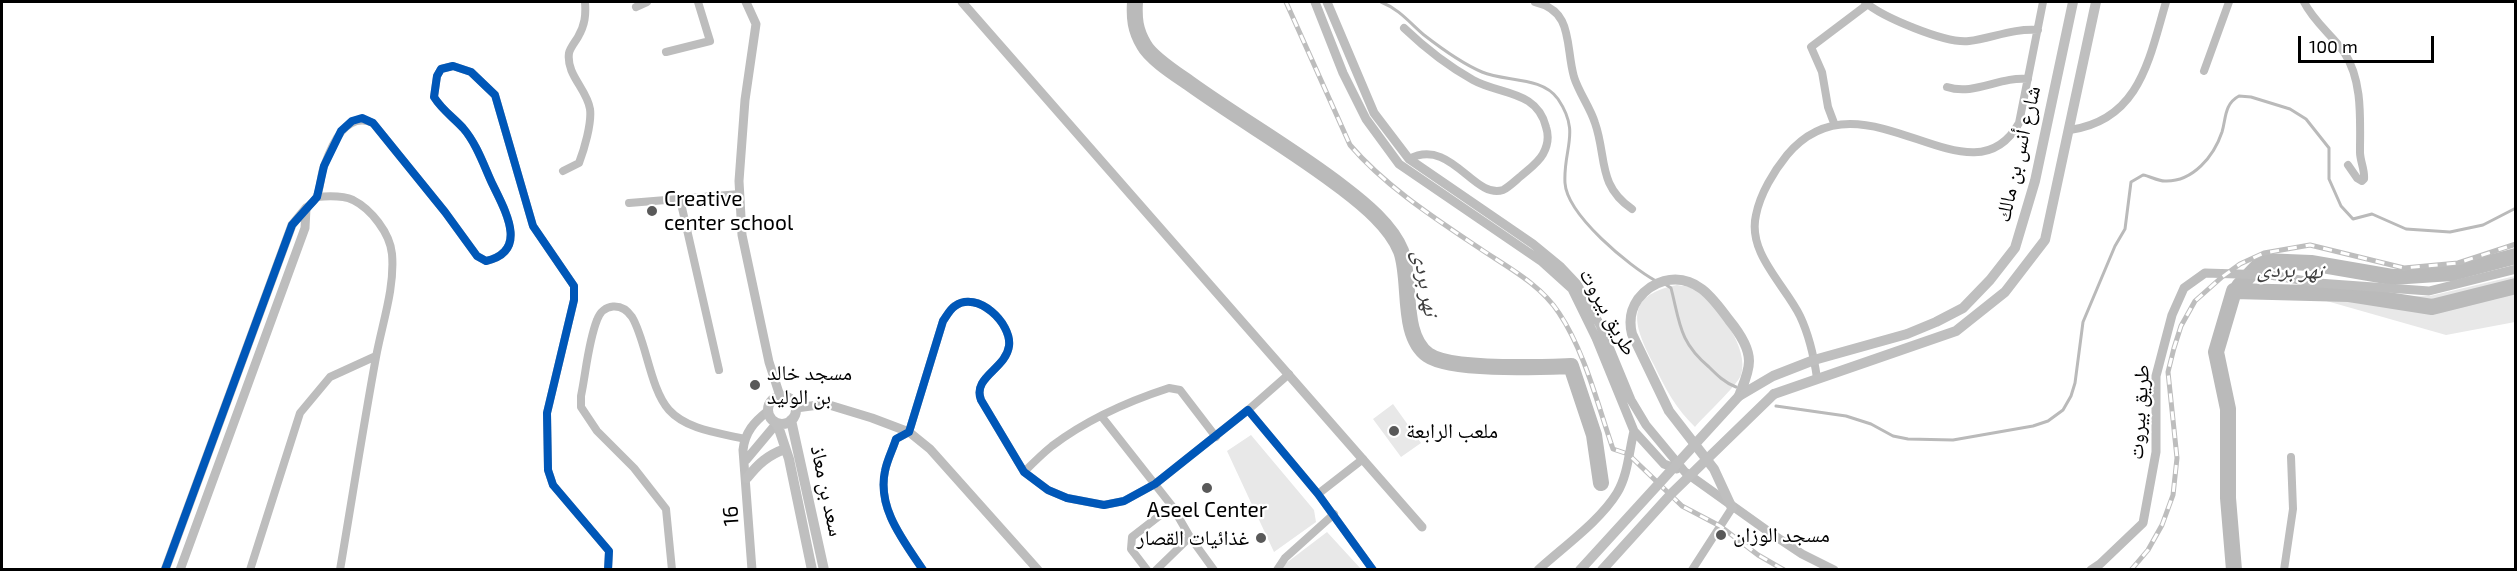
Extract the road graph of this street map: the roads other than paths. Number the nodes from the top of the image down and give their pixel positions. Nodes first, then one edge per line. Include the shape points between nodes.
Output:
1 (585, 2) edge
2 (647, 2) edge
3 (698, 2) edge
4 (746, 2) edge
5 (962, 2) edge
6 (1315, 2) edge
7 (1327, 2) edge
8 (1535, 2) edge
9 (2043, 2) edge
10 (2073, 2) edge
11 (2096, 2) edge
12 (2166, 2) edge
13 (2229, 2) edge
14 (2304, 2) edge
15 (1866, 3) edge
16 (636, 7) dead end
17 (1404, 28) dead end
18 (2038, 30) junction
19 (666, 52) dead end
20 (2204, 71) dead end
21 (2028, 79) junction
22 (1947, 87) dead end
23 (1834, 123) junction
24 (2070, 130) junction
25 (1409, 159) junction
26 (2348, 165) dead end
27 (563, 171) dead end
28 (740, 194) junction
29 (317, 197) junction
30 (680, 199) junction
31 (629, 203) dead end
32 (306, 208) junction
33 (1632, 209) dead end
34 (2516, 269) edge
35 (376, 356) junction
36 (1814, 360) junction
37 (719, 370) dead end
38 (1289, 375) junction
39 (1817, 378) junction
40 (780, 396) junction
41 (1739, 396) junction
42 (796, 408) junction
43 (1248, 410) junction
44 (768, 411) junction
45 (1102, 417) junction
46 (791, 420) junction
47 (777, 423) junction
48 (1634, 431) junction
49 (909, 432) junction
50 (1216, 436) junction
51 (745, 439) junction
52 (785, 449) junction
53 (2291, 457) dead end
54 (1362, 459) junction
55 (746, 460) junction
56 (1024, 472) junction
57 (1685, 472) junction
58 (747, 478) junction
59 (1155, 484) junction
60 (1318, 494) junction
61 (1172, 506) junction
62 (1732, 508) junction
63 (1334, 514) junction
64 (1422, 527) dead end
65 (1190, 537) junction
66 (165, 570) edge
67 (180, 570) edge
68 (250, 570) edge
69 (340, 570) edge
70 (608, 570) edge
71 (672, 570) edge
72 (752, 570) edge
73 (812, 570) edge
74 (824, 570) edge
75 (923, 570) edge
76 (1038, 570) edge
77 (1147, 570) edge
78 (1156, 570) edge
79 (1214, 570) edge
80 (1277, 570) edge
81 (1372, 570) edge
82 (1538, 570) edge
83 (1580, 570) edge
84 (1602, 570) edge
85 (1692, 570) edge
86 (1834, 570) edge
87 (2091, 570) edge
88 (2284, 570) edge

1 - 27 street via 586,19 569,52 571,68 590,114 579,163
2 - 16 street
3 - 19 street via 710,41
4 - 28 street via 756,24 745,100
5 - 38 street
6 - 48 street via 1366,119 1398,164 1540,261 1572,289
7 - 25 street, طريق بيروت via 1374,113
8 - 33 street via 1555,10 1563,21 1574,76 1596,124 1606,178 1618,198
9 - 18 street
10 - 36 main road, شارع أنس بن مالك via 2035,182 2015,248 1963,308 1907,334
11 - 24 main road, شارع أنس بن مالك
12 - 24 street via 2144,76 2133,94 2107,117
13 - 20 street
14 - 26 street via 2313,19 2343,52 2354,77 2361,115 2364,179 2357,178
15 - 18 street via 1918,30 1955,40
15 - 23 street via 1811,47 1822,72
17 - 25 street via 1455,70 1483,85 1527,99 1541,114 1548,133 1539,160 1496,191 1439,156 1420,154
18 - 21 street
21 - 22 street via 2017,78 1963,92
21 - 23 street via 2019,123 2008,139 1991,150 1967,152 1876,126
23 - 36 street via 1803,140 1782,160 1761,199 1754,223 1756,240 1800,316
24 - 39 main road, شارع أنس بن مالك via 2045,240 2005,292 1956,331
25 - 57 street, طريق بيروت via 1533,244 1577,284 1600,325 1631,400
28 - 30 street
28 - 40 street via 742,235
29 - 32 street
29 - 35 street via 352,199 366,209 384,231 392,252 392,279
29 - 70 street via 324,166 341,131 362,118 373,123 477,255 486,261 495,259 506,251 511,239 507,216 478,153 462,127 434,97 437,76 441,69 453,66 471,72 495,95 533,226 574,286 547,413 548,470 553,485 609,551
30 - 31 street
30 - 37 street
32 - 66 street via 292,225
32 - 67 street via 305,228
34 - 87 street, طريق بيروت via 2429,291 2318,283 2270,275 2205,273 2184,288 2172,315 2156,376 2156,452 2143,523
35 - 68 street via 330,377 300,412
35 - 69 street
36 - 39 street
36 - 41 main road, شارع أنس بن مالك via 1773,376
38 - 43 street
38 - 54 street
39 - 84 main road, شارع أنس بن مالك, bridge via 1774,394 1671,494
40 - 42 main road via 792,400
40 - 44 main road via 770,403
41 - 62 main road via 1749,359 1741,338 1713,299 1696,284 1676,279 1655,284 1642,294 1632,312 1632,333 1669,411 1714,470
41 - 83 main road, bridge
42 - 46 main road
42 - 49 street via 826,404
43 - 50 street
43 - 60 street
44 - 47 main road
44 - 51 street
45 - 50 street via 1169,388 1180,390
45 - 56 street via 1052,446
45 - 59 street
46 - 47 main road
46 - 74 main road, سعد بن معاذ
47 - 52 main road, سعد بن معاذ
47 - 55 street
48 - 57 street via 1664,464
48 - 82 street via 1618,492 1598,518
49 - 56 street via 943,321 955,306 969,302 987,308 1008,334 1009,347 978,392
49 - 75 street via 896,439 885,471 884,498 895,528
49 - 76 street via 930,449
50 - 59 street
51 - 55 street, 16
51 - 71 street via 694,426 672,413 650,370 633,319 620,307 604,309 597,320 581,406 597,431 666,508
52 - 58 main road via 763,460
52 - 73 main road, سعد بن معاذ
53 - 88 street via 2293,509
54 - 60 street
54 - 64 street
55 - 58 street, 16
56 - 59 street via 1067,498 1104,505 1124,501
57 - 62 street, طريق بيروت
58 - 72 street, 16
59 - 61 street
60 - 63 street
61 - 65 street
61 - 77 street via 1132,537 1131,549
62 - 85 street
62 - 86 street, طريق بيروت
63 - 80 street
63 - 81 street
65 - 78 street
65 - 79 street

